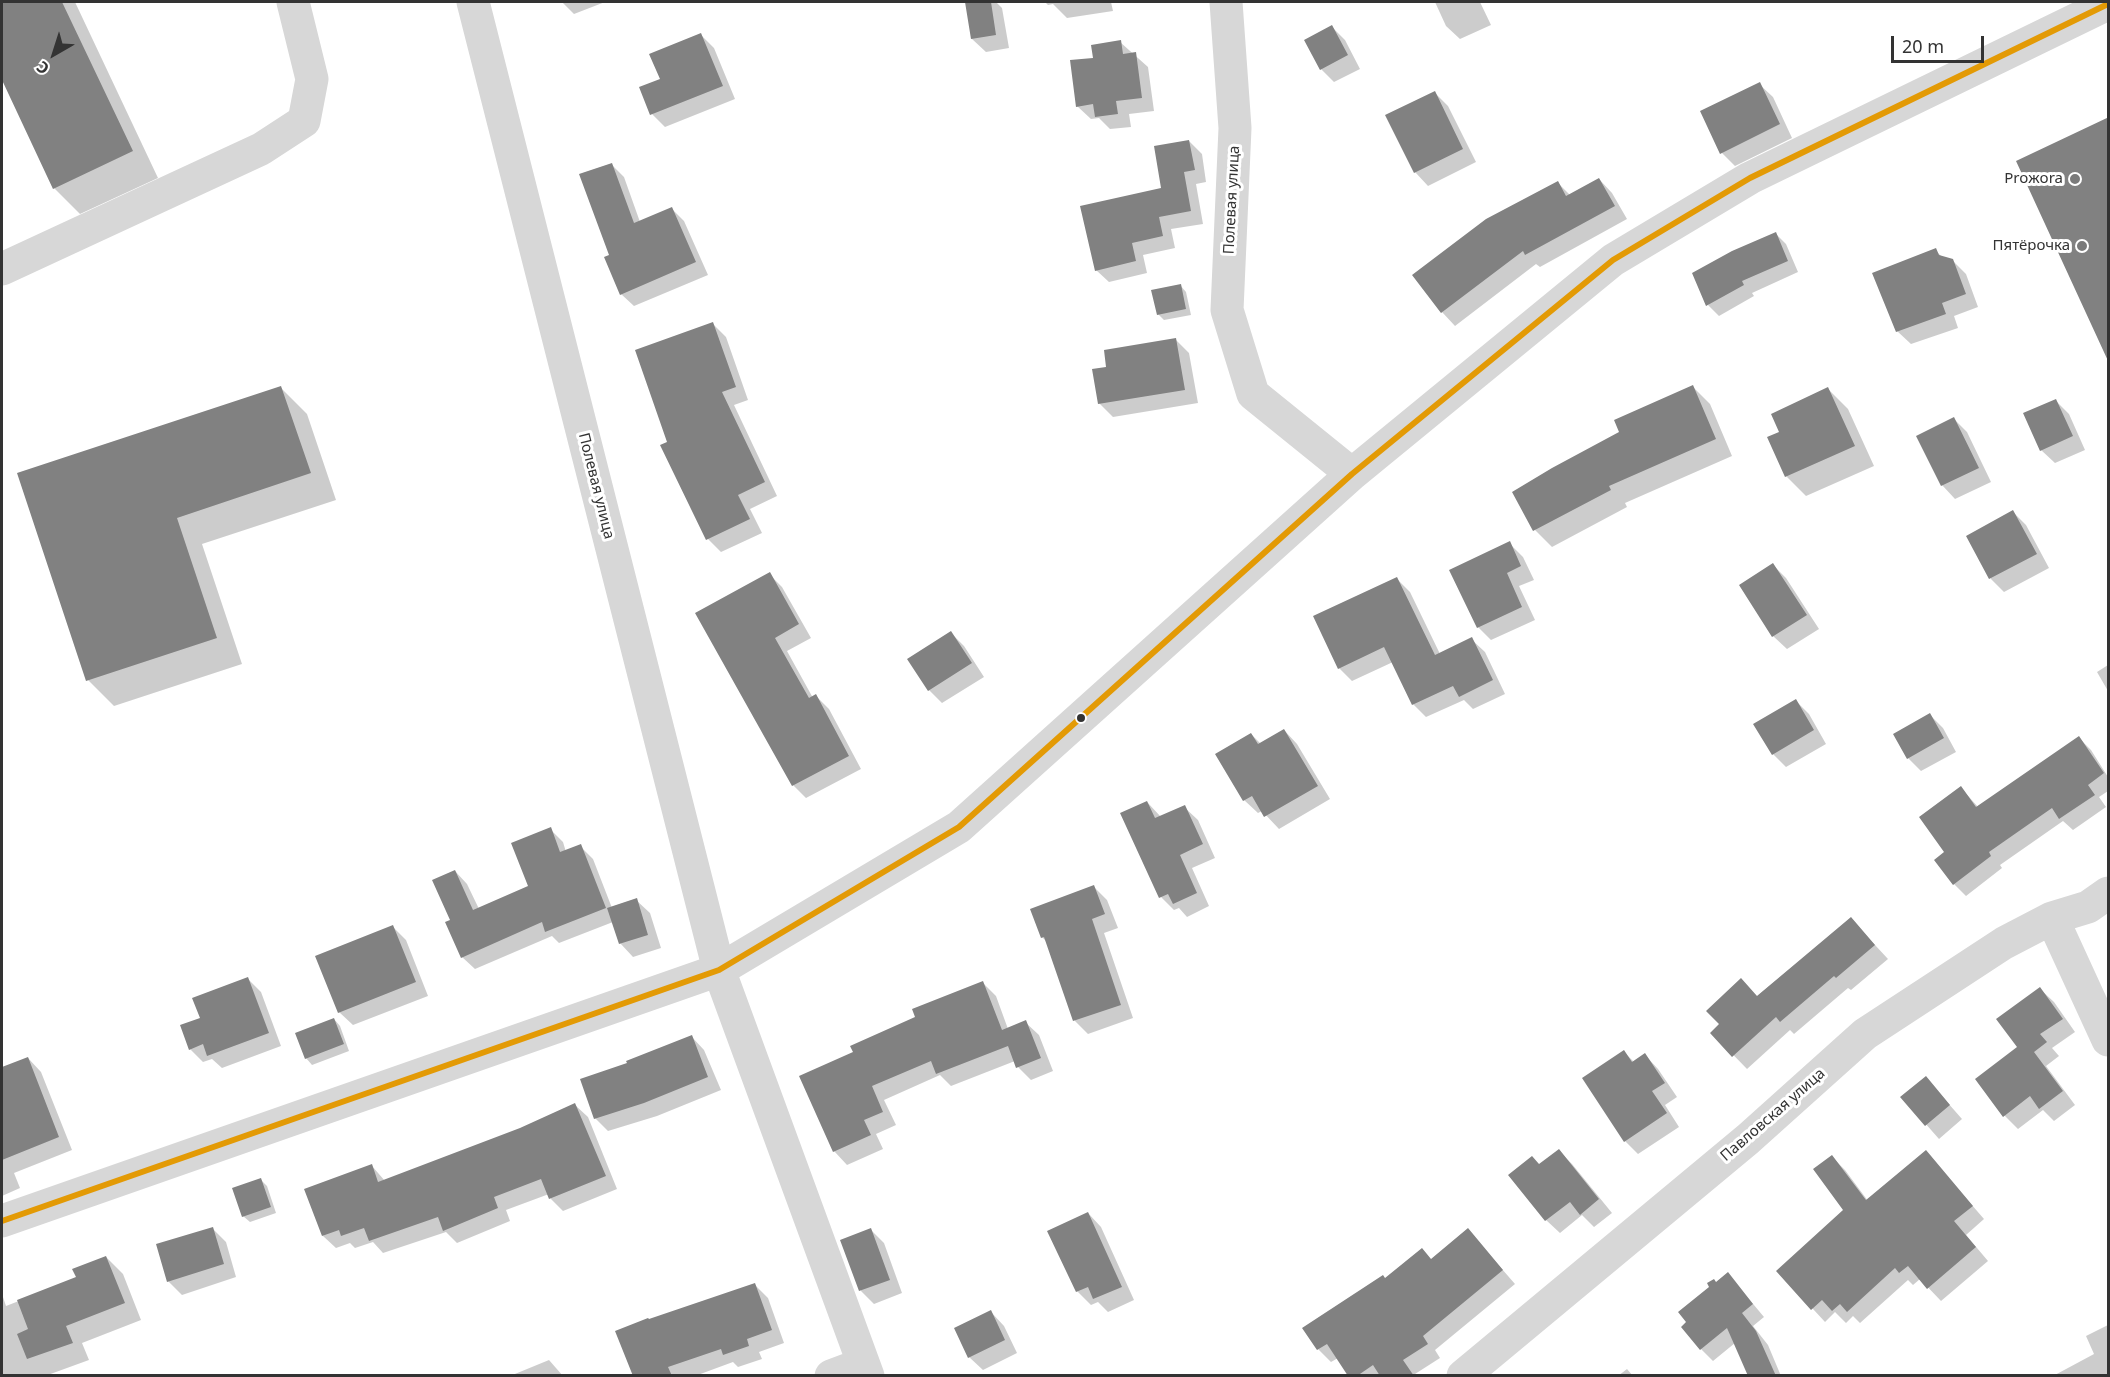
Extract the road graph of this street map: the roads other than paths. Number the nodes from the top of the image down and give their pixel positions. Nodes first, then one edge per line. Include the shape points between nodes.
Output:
1 (293, 2) edge
2 (473, 2) edge
3 (1226, 2) edge
4 (2109, 4) edge
5 (2, 269) edge
6 (1352, 474) junction
7 (2109, 893) edge
8 (2052, 918) junction
9 (719, 970) junction
10 (2109, 1040) edge
11 (2, 1221) edge
12 (866, 1370) edge
13 (831, 1376) edge
14 (1463, 1376) edge

1 - 5 street via 312,79 304,121 261,149
2 - 9 street, Полевая улица
3 - 6 street, Полевая улица via 1235,128 1227,310 1253,394
4 - 6 street via 1750,178 1613,260
6 - 9 street via 959,827
7 - 8 street, Павловская улица via 2088,907
8 - 10 street
8 - 14 street, Павловская улица via 2004,943 1865,1034 1748,1139
9 - 11 street
9 - 12 street, Полевая улица
12 - 13 street

